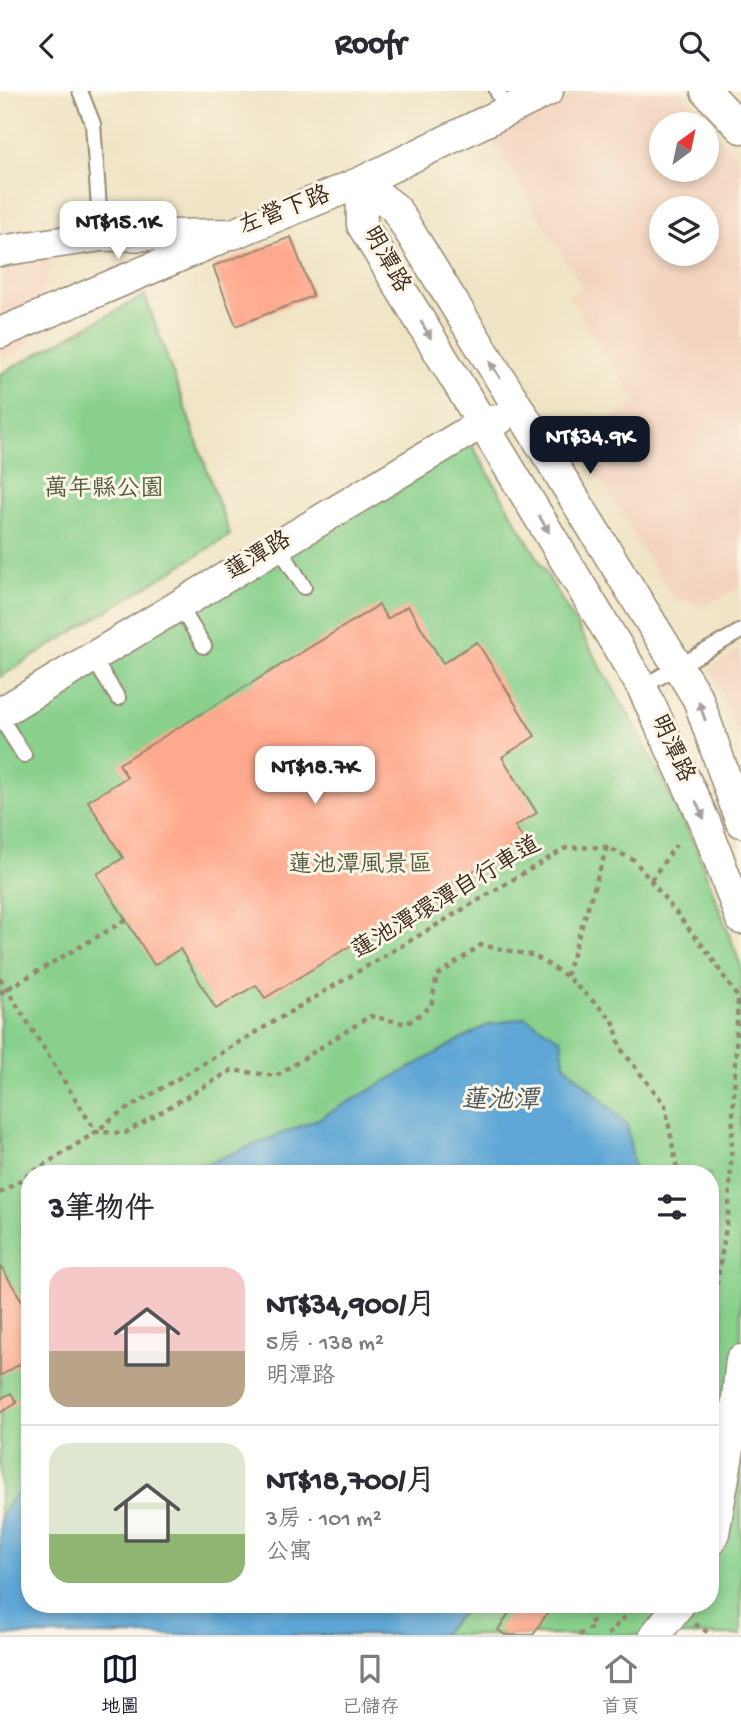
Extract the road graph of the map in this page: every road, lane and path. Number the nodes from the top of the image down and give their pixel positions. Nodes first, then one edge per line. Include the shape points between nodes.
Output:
1 (80, 91) edge
2 (548, 91) edge
3 (706, 91) edge
4 (502, 101) edge
5 (741, 128) edge
6 (361, 181) junction
7 (233, 234) junction
8 (101, 236) junction
9 (0, 251) edge
10 (0, 333) edge
11 (523, 414) junction
12 (482, 423) junction
13 (278, 545) junction
14 (304, 587) dead end
15 (179, 605) junction
16 (741, 631) edge
17 (204, 646) dead end
18 (92, 657) junction
19 (678, 666) junction
20 (642, 687) junction
21 (118, 698) dead end
22 (0, 715) edge
23 (23, 755) dead end
24 (741, 822) edge
25 (741, 830) edge
26 (676, 845) dead end
27 (714, 846) junction
28 (607, 847) junction
29 (651, 880) junction
30 (741, 919) edge
31 (126, 920) dead end
32 (566, 976) junction
33 (0, 978) edge
34 (7, 989) junction
35 (0, 993) edge
36 (96, 1132) junction
37 (44, 1165) edge
38 (676, 1165) edge
39 (21, 1180) edge
40 (0, 1193) edge
41 (719, 1271) edge
42 (741, 1360) edge
43 (719, 1504) edge
44 (588, 1613) edge
45 (628, 1613) edge
46 (672, 1613) edge
47 (579, 1635) edge
48 (608, 1635) edge
49 (654, 1635) edge

1 - 8 lane via 93,124
2 - 4 street, 左營下路
3 - 5 street
4 - 6 street, 左營下路
6 - 7 street, 左營下路
11 -> 6 street, 明潭路 via 396,208
6 -> 12 street, 明潭路 via 362,225
7 - 8 street, 左營下路
7 - 10 street
8 - 9 street, 左營下路
11 - 12 street, 蓮潭路
11 - 19 street, 明潭路
12 - 13 street, 蓮潭路
12 -> 20 street, 明潭路
13 - 14 lane
13 - 15 street, 蓮潭路
15 - 17 lane
15 - 18 street, 蓮潭路
16 - 19 lane
18 - 21 lane
18 - 22 street, 蓮潭路
19 - 20 lane
24 -> 19 street, 明潭路 via 698,699
20 -> 27 street, 明潭路
22 - 23 lane
25 - 27 street
26 - 29 path
27 - 30 street, 明潭路
28 - 29 path via 634,860
28 - 32 path
28 - 36 path, 蓮池潭環潭自行車道 via 566,848 115,1116
29 - 41 path via 738,997 729,1209
31 - 34 path
32 - 36 path via 535,956 481,945 437,976 431,1006 407,1024 370,1016 276,1076 232,1070 125,1133
32 - 38 path via 613,1020 621,1049 665,1105
33 - 34 path
34 - 35 path
34 - 36 path
36 - 37 path, 蓮池潭環潭自行車道
39 - 40 path, 蓮池潭環潭自行車道
42 - 43 street
44 - 47 path via 594,1626
45 - 48 path
46 - 49 street

